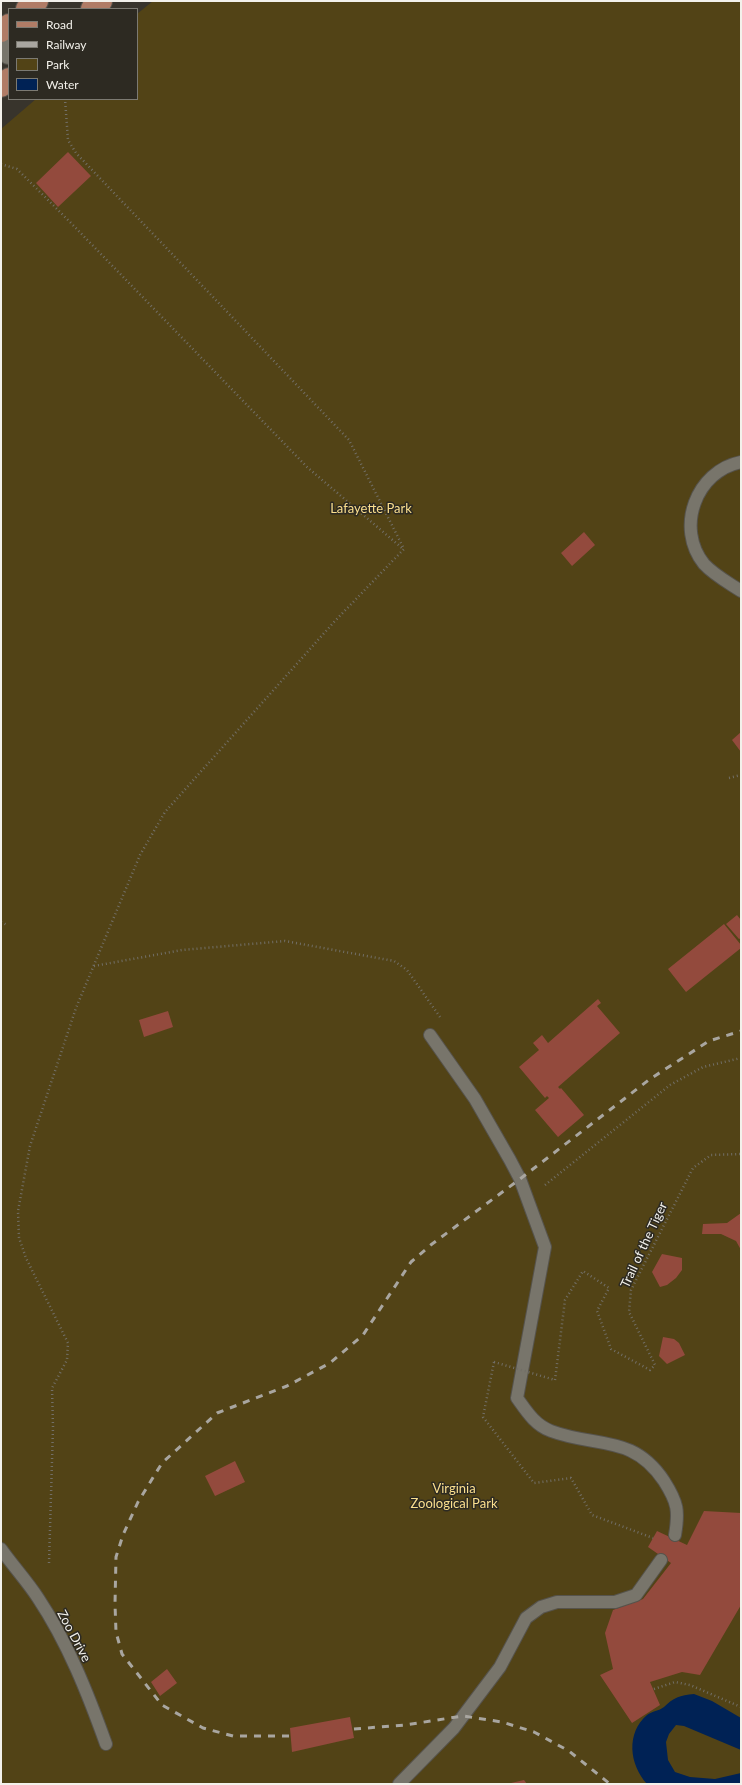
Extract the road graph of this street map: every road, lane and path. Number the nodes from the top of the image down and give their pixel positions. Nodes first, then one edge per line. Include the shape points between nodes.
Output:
1 (37, 1) edge
2 (102, 1) edge
3 (28, 8) edge
4 (93, 8) edge
5 (65, 100) edge
6 (1, 164) edge
7 (741, 462) edge
8 (404, 549) junction
9 (741, 591) edge
10 (741, 775) edge
11 (729, 778) dead end
12 (1, 922) edge
13 (7, 925) dead end
14 (93, 966) junction
15 (445, 1023) dead end
16 (430, 1035) dead end
17 (741, 1058) edge
18 (741, 1154) edge
19 (527, 1199) junction
20 (674, 1535) dead end
21 (653, 1538) dead end
22 (1, 1550) edge
23 (661, 1560) dead end
24 (49, 1563) dead end
25 (654, 1689) dead end
26 (741, 1707) edge
27 (106, 1744) dead end
28 (399, 1784) edge

1 - 3 main road
2 - 4 main road
5 - 8 path via 68,140 76,153 349,440
6 - 8 path via 17,169 69,220 307,467
7 - 9 lane via 720,470 705,484 695,501 690,521 693,541 704,563 719,577
8 - 14 path via 334,622 165,812 140,855
10 - 11 path
12 - 13 path
14 - 15 path via 182,950 285,940 394,961 407,970
14 - 24 path via 76,1008 30,1146 18,1210 19,1238 26,1258 68,1343 67,1360 52,1388
16 - 19 lane via 476,1099 510,1160
17 - 19 path via 703,1067 670,1085
18 - 21 path, Trail of the Tiger, bridge via 711,1155 693,1168 631,1290 630,1312 655,1365 650,1370 610,1349 596,1311 609,1288 583,1271 565,1300 555,1380 494,1362 483,1417 534,1483 571,1478 592,1515
19 - 20 lane via 545,1247 517,1398 533,1421 551,1431 630,1449 655,1467 671,1491 679,1513
22 - 27 lane, Zoo Drive via 38,1598 59,1634 92,1706
23 - 28 lane via 636,1595 615,1602 557,1602 541,1607 526,1618 495,1674 454,1728
25 - 26 path via 675,1682 690,1685

